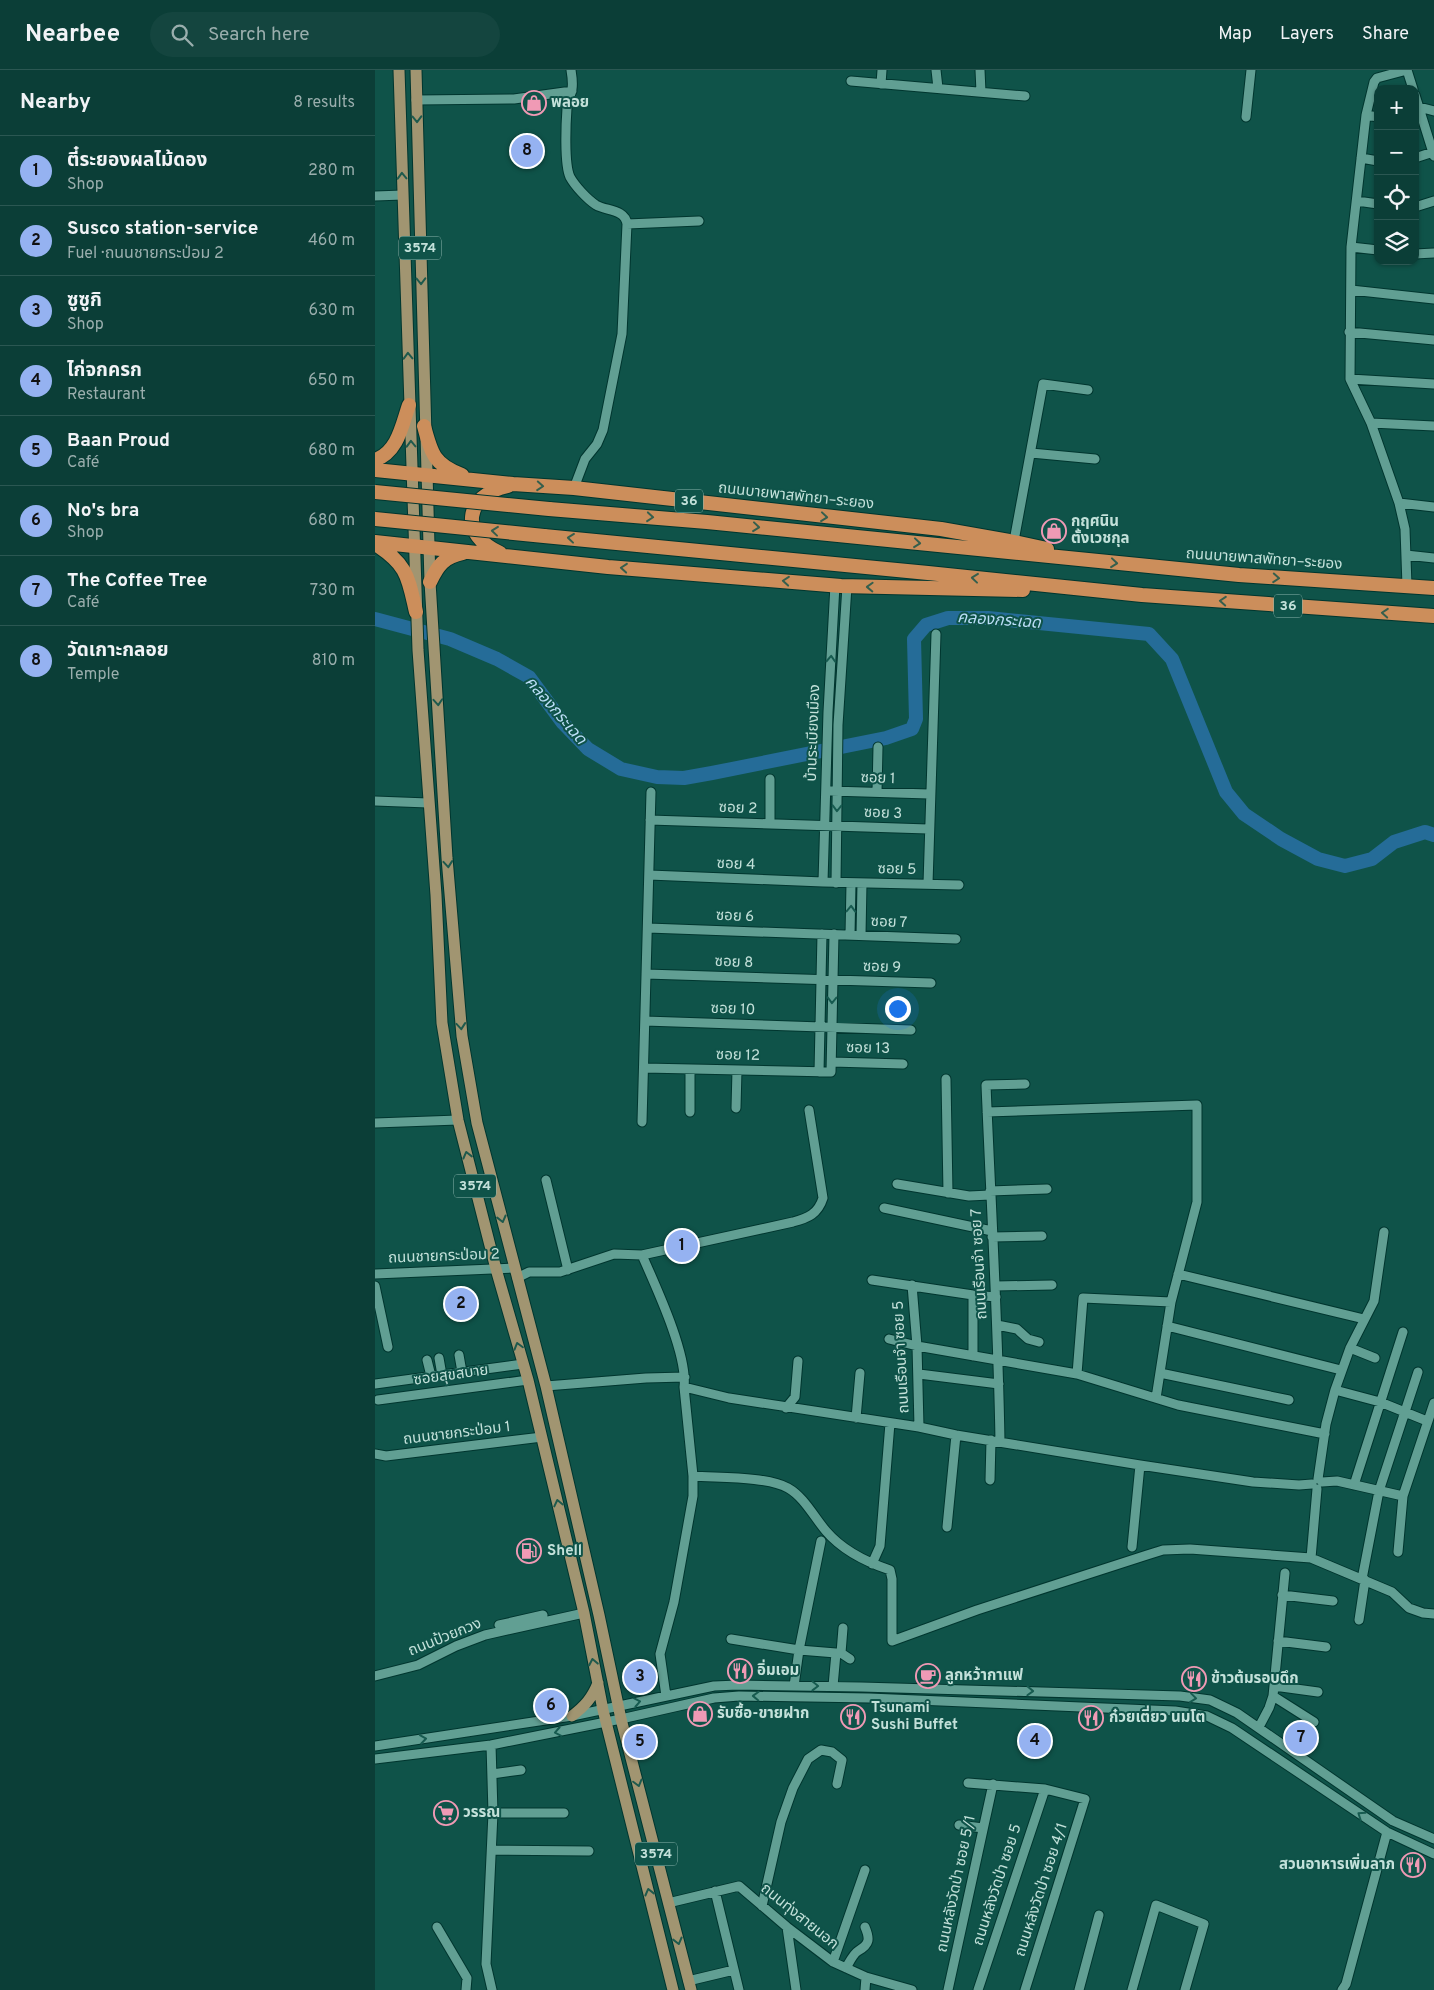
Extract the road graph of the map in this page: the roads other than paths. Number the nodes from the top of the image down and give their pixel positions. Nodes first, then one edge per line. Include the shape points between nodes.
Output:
1 (399, 70) edge
2 (416, 70) edge
3 (571, 70) edge
4 (881, 70) edge
5 (936, 70) edge
6 (980, 70) edge
7 (1251, 70) edge
8 (1407, 70) edge
9 (851, 81) dead end
10 (881, 84) junction
11 (1412, 85) edge
12 (937, 88) junction
13 (572, 91) junction
14 (981, 92) junction
15 (1025, 96) dead end
16 (417, 100) junction
17 (1419, 108) edge
18 (1434, 111) edge
19 (1419, 114) edge
20 (1366, 115) junction
21 (1374, 116) edge
22 (1246, 117) dead end
23 (1433, 154) edge
24 (1419, 157) edge
25 (1361, 158) junction
26 (1374, 161) edge
27 (403, 195) junction
28 (375, 196) edge
29 (1357, 201) junction
30 (1434, 201) edge
31 (1374, 203) edge
32 (1419, 206) edge
33 (699, 222) dead end
34 (627, 224) junction
35 (1351, 247) junction
36 (1374, 250) edge
37 (1434, 253) edge
38 (1419, 254) edge
39 (1351, 290) junction
40 (1434, 299) edge
41 (1349, 332) junction
42 (1434, 340) edge
43 (1350, 379) junction
44 (1434, 384) edge
45 (1088, 390) dead end
46 (409, 405) junction
47 (1371, 423) junction
48 (424, 426) junction
49 (1434, 426) edge
50 (1031, 453) junction
51 (1095, 459) dead end
52 (375, 460) edge
53 (375, 470) edge
54 (412, 474) junction
55 (426, 475) junction
56 (474, 480) junction
57 (513, 484) junction
58 (574, 488) junction
59 (375, 492) edge
60 (1399, 504) junction
61 (1434, 508) edge
62 (375, 519) edge
63 (1014, 542) junction
64 (375, 543) edge
65 (414, 545) junction
66 (429, 548) junction
67 (467, 552) junction
68 (1406, 555) junction
69 (505, 556) junction
70 (1434, 558) edge
71 (1092, 560) junction
72 (430, 582) junction
73 (841, 586) junction
74 (1407, 586) junction
75 (1434, 588) edge
76 (1076, 589) junction
77 (1434, 616) edge
78 (416, 617) junction
79 (936, 634) dead end
80 (828, 712) junction
81 (839, 712) junction
82 (827, 746) junction
83 (837, 746) junction
84 (878, 747) dead end
85 (771, 779) dead end
86 (826, 790) junction
87 (837, 791) junction
88 (651, 792) dead end
89 (877, 792) junction
90 (929, 794) junction
91 (375, 801) edge
92 (428, 803) junction
93 (650, 820) junction
94 (770, 823) junction
95 (825, 825) junction
96 (836, 826) junction
97 (928, 829) junction
98 (649, 875) junction
99 (823, 882) junction
100 (835, 882) junction
101 (851, 883) junction
102 (862, 883) junction
103 (927, 884) junction
104 (959, 885) dead end
105 (648, 928) junction
106 (822, 934) junction
107 (834, 934) junction
108 (850, 935) junction
109 (861, 935) junction
110 (955, 939) dead end
111 (647, 974) junction
112 (821, 980) junction
113 (833, 980) junction
114 (931, 983) dead end
115 (645, 1021) junction
116 (820, 1027) junction
117 (831, 1027) junction
118 (911, 1030) dead end
119 (831, 1062) junction
120 (903, 1064) dead end
121 (644, 1068) junction
122 (691, 1069) junction
123 (737, 1070) junction
124 (819, 1072) junction
125 (946, 1079) dead end
126 (1025, 1084) dead end
127 (736, 1108) dead end
128 (809, 1110) dead end
129 (690, 1112) dead end
130 (987, 1112) junction
131 (458, 1120) junction
132 (642, 1122) dead end
133 (375, 1123) edge
134 (546, 1180) dead end
135 (897, 1184) dead end
136 (1047, 1189) dead end
137 (949, 1193) junction
138 (990, 1193) junction
139 (884, 1208) dead end
140 (1384, 1232) dead end
141 (992, 1234) junction
142 (1042, 1236) dead end
143 (642, 1255) junction
144 (496, 1269) junction
145 (568, 1270) junction
146 (515, 1273) junction
147 (375, 1274) edge
148 (1178, 1274) junction
149 (873, 1280) dead end
150 (911, 1285) junction
151 (1052, 1285) dead end
152 (375, 1286) edge
153 (996, 1286) junction
154 (973, 1295) junction
155 (997, 1297) junction
156 (1171, 1302) junction
157 (1364, 1319) junction
158 (997, 1325) junction
159 (1167, 1326) junction
160 (1403, 1332) dead end
161 (889, 1339) dead end
162 (1039, 1342) dead end
163 (917, 1346) junction
164 (388, 1347) dead end
165 (1350, 1348) junction
166 (459, 1355) dead end
167 (973, 1356) junction
168 (439, 1358) dead end
169 (1375, 1358) dead end
170 (427, 1360) dead end
171 (999, 1360) junction
172 (798, 1361) dead end
173 (523, 1364) junction
174 (1341, 1370) junction
175 (462, 1372) junction
176 (1418, 1372) dead end
177 (860, 1373) dead end
178 (1159, 1373) junction
179 (919, 1374) junction
180 (1077, 1374) junction
181 (442, 1375) junction
182 (431, 1376) junction
183 (685, 1377) junction
184 (407, 1380) junction
185 (528, 1380) junction
186 (375, 1384) edge
187 (999, 1384) junction
188 (546, 1386) junction
189 (684, 1388) junction
190 (1335, 1390) junction
191 (409, 1396) junction
192 (1156, 1398) junction
193 (378, 1400) dead end
194 (1289, 1400) dead end
195 (1379, 1402) junction
196 (1434, 1403) edge
197 (786, 1408) junction
198 (1405, 1412) junction
199 (856, 1418) junction
200 (1427, 1421) junction
201 (890, 1423) junction
202 (919, 1426) junction
203 (1325, 1434) junction
204 (956, 1435) junction
205 (542, 1437) junction
206 (996, 1441) junction
207 (375, 1454) edge
208 (1141, 1465) junction
209 (693, 1476) junction
210 (991, 1480) dead end
211 (1317, 1484) junction
212 (1354, 1485) junction
213 (1379, 1491) junction
214 (1403, 1496) junction
215 (947, 1528) dead end
216 (821, 1541) dead end
217 (1132, 1547) dead end
218 (1398, 1552) dead end
219 (1311, 1558) junction
220 (872, 1564) junction
221 (1285, 1573) dead end
222 (1363, 1579) junction
223 (1282, 1595) junction
224 (1333, 1601) dead end
225 (583, 1610) junction
226 (1434, 1614) edge
227 (1359, 1620) dead end
228 (843, 1628) dead end
229 (731, 1639) dead end
230 (1278, 1641) junction
231 (1327, 1647) dead end
232 (799, 1650) junction
233 (839, 1653) junction
234 (850, 1659) dead end
235 (375, 1670) edge
236 (375, 1676) edge
237 (598, 1682) junction
238 (795, 1686) junction
239 (833, 1686) junction
240 (1274, 1686) junction
241 (975, 1690) junction
242 (1318, 1692) dead end
243 (666, 1696) junction
244 (1273, 1696) junction
245 (974, 1704) junction
246 (618, 1706) junction
247 (603, 1710) junction
248 (572, 1716) junction
249 (621, 1719) junction
250 (606, 1722) junction
251 (1314, 1722) dead end
252 (1259, 1727) junction
253 (491, 1745) junction
254 (375, 1746) edge
255 (375, 1759) edge
256 (521, 1770) dead end
257 (492, 1774) junction
258 (968, 1783) dead end
259 (837, 1784) dead end
260 (993, 1784) junction
261 (1045, 1789) junction
262 (493, 1813) junction
263 (564, 1813) dead end
264 (959, 1824) dead end
265 (983, 1828) junction
266 (1387, 1832) junction
267 (1434, 1839) edge
268 (492, 1850) junction
269 (589, 1850) dead end
270 (1434, 1854) edge
271 (865, 1870) dead end
272 (715, 1891) junction
273 (668, 1903) junction
274 (762, 1906) junction
275 (1099, 1915) dead end
276 (865, 1926) dead end
277 (437, 1927) dead end
278 (787, 1927) junction
279 (833, 1962) junction
280 (846, 1968) junction
281 (734, 1970) junction
282 (867, 1977) junction
283 (689, 1986) edge
284 (466, 1990) edge
285 (492, 1990) edge
286 (673, 1990) edge
287 (739, 1990) edge
288 (796, 1990) edge
289 (865, 1990) edge
290 (911, 1990) edge
291 (948, 1990) edge
292 (978, 1990) edge
293 (1025, 1990) edge
294 (1079, 1990) edge
295 (1132, 1990) edge
296 (1185, 1990) edge
297 (1342, 1990) edge

27 -> 1 main road, 3574
2 - 16 main road, 3574
3 - 13 street
4 - 10 street
5 - 12 street
6 - 14 street
7 - 22 street
8 - 11 street
8 - 20 street via 1377,78
9 - 10 street
10 - 12 street
12 - 14 street
13 - 16 street via 514,99
13 - 34 street via 567,106 567,166 570,177 592,202 620,213
14 - 15 street
16 -> 48 main road, 3574
17 - 18 street
19 - 23 street
20 - 21 street
20 - 25 street
23 - 24 street
25 - 26 street
25 - 29 street
27 - 28 street
46 -> 27 main road, 3574
29 - 31 street
29 - 35 street
30 - 32 street
33 - 34 street
34 - 58 street via 621,342 603,430 585,459
35 - 36 street
35 - 39 street
37 - 38 street
39 - 40 street
39 - 41 street
41 - 42 street
41 - 43 street
43 - 44 street
43 - 47 street
45 - 50 street via 1043,384
46 - 52 highway via 395,444 386,455
54 -> 46 main road, 3574
47 - 49 street
47 - 60 street
48 - 55 main road, 3574
48 - 56 highway via 435,459
50 - 51 street
50 - 63 street
53 - 54 highway, ถนนบายพาสพัทยา–ระยอง / 36
54 - 55 highway, ถนนบายพาสพัทยา–ระยอง / 36
54 - 65 main road, 3574
55 - 56 highway, ถนนบายพาสพัทยา–ระยอง / 36
55 - 66 main road, 3574
56 - 57 highway, ถนนบายพาสพัทยา–ระยอง / 36
57 -> 58 highway, ถนนบายพาสพัทยา–ระยอง / 36
57 - 69 highway via 483,496 471,514 473,527 483,544
58 -> 63 highway, ถนนบายพาสพัทยา–ระยอง / 36 via 941,530
59 -> 71 highway, ถนนบายพาสพัทยา–ระยอง / 36, bridge
60 - 61 street
60 - 68 street via 1405,529
76 -> 62 highway, 36, bridge
63 - 71 highway, ถนนบายพาสพัทยา–ระยอง / 36
64 - 65 highway, 36
64 - 78 highway via 401,565 407,576
65 - 66 highway, 36
65 - 78 main road, 3574
66 - 67 highway, 36
66 - 72 main road, 3574
67 - 69 highway, 36
67 - 72 highway via 453,555 439,564
68 - 70 street
68 - 74 street
73 -> 69 highway, 36
71 -> 74 highway, ถนนบายพาสพัทยา–ระยอง / 36 via 1239,575
72 -> 146 main road, 3574 via 462,1036 477,1123
76 -> 73 highway, 36 via 994,591
80 -> 73 street, บ้านระเบียงเมือง
73 - 81 street, บ้านระเบียงเมือง
74 - 75 highway, ถนนบายพาสพัทยา–ระยอง / 36
77 -> 76 highway, 36
78 - 92 main road, 3574
79 - 90 street
80 - 81 street
80 - 82 street, บ้านระเบียงเมือง
81 - 83 street, บ้านระเบียงเมือง
82 - 83 street
82 - 86 street, บ้านระเบียงเมือง
83 - 87 street, บ้านระเบียงเมือง
84 - 89 street
85 - 94 street
86 - 87 street, ซอย 1
86 - 95 street, บ้านระเบียงเมือง
87 - 89 street, ซอย 1
87 -> 96 street, บ้านระเบียงเมือง
88 - 93 street
89 - 90 street, ซอย 1
90 - 97 street
91 - 92 street
92 - 131 main road, 3574 via 442,1023
93 - 94 street, ซอย 2
93 - 98 street
94 - 95 street, ซอย 2
95 - 96 street, ซอย 2
95 - 99 street, บ้านระเบียงเมือง
96 - 97 street, ซอย 3
96 - 100 street, บ้านระเบียงเมือง
97 - 103 street
98 - 99 street, ซอย 4
98 - 105 street
99 - 100 street, ซอย 4
100 - 101 street, ซอย 5
101 - 102 street, ซอย 5
108 -> 101 street
102 - 103 street, ซอย 5
102 - 109 street
103 - 104 street, ซอย 5
105 - 106 street, ซอย 6
105 - 111 street
106 - 107 street, ซอย 7
106 - 112 street
107 - 108 street, ซอย 7
107 - 113 street
108 - 109 street, ซอย 7
109 - 110 street, ซอย 7
111 - 112 street, ซอย 8
111 - 115 street
112 - 113 street, ซอย 8
112 - 116 street
113 - 114 street, ซอย 9
113 -> 117 street
115 - 116 street, ซอย 10
115 - 121 street
116 - 117 street, ซอย 10
116 - 124 street
117 - 118 street, ซอย 10
117 - 119 street
119 - 120 street, ซอย 13
119 - 124 street, ซอย 12 via 831,1072
121 - 122 street, ซอย 12
121 - 132 street
122 - 123 street, ซอย 12
122 - 129 street
123 - 124 street, ซอย 12
123 - 127 street
125 - 137 street
126 - 130 street, ถนนเรือนจำ ซอย 7 via 986,1085
128 - 143 street, ถนนชายกระป่อม 2 via 823,1198 820,1208 809,1217 793,1222
130 - 138 street, ถนนเรือนจำ ซอย 7
130 - 148 street via 1197,1105 1197,1202
131 - 133 street
144 -> 131 main road, 3574
134 - 145 street
135 - 137 street
136 - 138 street
137 - 138 street via 969,1196
138 - 141 street, ถนนเรือนจำ ซอย 7
139 - 141 street
140 - 157 street via 1375,1295
141 - 142 street
141 - 153 street, ถนนเรือนจำ ซอย 7
143 - 145 street, ถนนชายกระป่อม 2 via 614,1254
143 - 183 street via 678,1347
144 - 146 street, ถนนชายกระป่อม 2
144 - 147 street, ถนนชายกระป่อม 2
173 -> 144 main road, 3574
145 - 146 street, ถนนชายกระป่อม 2
146 - 188 main road, 3574
148 - 156 street
148 - 157 street
149 - 150 street
150 - 154 street
150 - 163 street, ถนนเรือนจำ ซอย 5
151 - 153 street
152 - 164 street
153 - 155 street, ถนนเรือนจำ ซอย 7
154 - 155 street
154 - 167 street
155 - 158 street, ถนนเรือนจำ ซอย 7
156 - 159 street
156 - 180 street via 1083,1298
157 - 165 street
158 - 162 street via 1017,1329 1028,1339
158 - 171 street, ถนนเรือนจำ ซอย 7
159 - 174 street
159 - 178 street
160 - 195 street
161 - 163 street
163 - 167 street
163 - 179 street, ถนนเรือนจำ ซอย 5
165 - 169 street
165 - 174 street
166 - 175 street
167 - 171 street
168 - 181 street
170 - 182 street
171 - 180 street
171 - 187 street, ถนนเรือนจำ ซอย 7
172 - 197 street via 795,1397
173 - 175 street
173 - 185 main road, 3574
174 - 190 street
175 - 181 street
176 - 198 street
177 - 199 street
178 - 192 street
178 - 194 street
179 - 187 street
179 - 202 street, ถนนเรือนจำ ซอย 5
180 - 192 street
181 - 182 street
182 - 184 street
183 - 188 street
183 - 189 street
184 - 186 street
184 - 191 street
185 - 191 street, ซอยสุขสบาย
185 - 205 main road, 3574
187 - 206 street, ถนนเรือนจำ ซอย 7
188 - 246 main road, 3574
189 - 197 street
189 - 209 street
190 - 195 street
190 - 203 street
191 - 193 street, ซอยสุขสบาย
192 - 203 street via 1178,1406
195 - 198 street
195 - 212 street
196 - 200 street
197 - 199 street
198 - 200 street
198 - 213 street
199 - 201 street
200 - 214 street
201 - 202 street
201 - 220 street via 880,1546
202 - 204 street
203 - 211 street
204 - 206 street
204 - 215 street
205 - 207 street, ถนนชายกระป่อม 1 via 386,1456
225 -> 205 main road, 3574
206 - 208 street
206 - 210 street, ถนนเรือนจำ ซอย 7
208 - 211 street via 1253,1482
208 - 217 street
209 - 220 street via 756,1480 788,1488 840,1545
209 - 243 street via 693,1496 674,1602 660,1654
211 - 212 street via 1337,1481
211 - 219 street
212 - 213 street
213 - 214 street
213 - 222 street
214 - 218 street
216 - 232 street
219 - 220 street via 1191,1549 1163,1550 892,1641 891,1570
219 - 222 street
221 - 223 street
222 - 226 street via 1392,1592 1409,1608
222 - 227 street
223 - 224 street
223 - 230 street
225 - 235 street, ถนนป้วยกวง via 519,1620 478,1631 415,1660
225 - 236 street, ถนนป้วยกวง via 485,1635 418,1665
237 -> 225 main road, 3574
228 - 233 street
229 - 232 street
230 - 231 street
230 - 240 street
232 - 233 street
232 - 238 street
233 - 234 street
233 - 239 street
237 - 247 main road, 3574
237 - 248 main road via 587,1704
238 -> 239 street
238 - 243 street via 714,1686
239 - 241 street
240 - 242 street
240 - 244 street
241 - 245 street
241 -> 252 street via 1154,1695 1210,1700
246 -> 243 street
244 - 251 street
244 - 252 street
245 -> 249 street via 739,1696 714,1698
266 -> 245 street via 1232,1728 1207,1716 1175,1710
246 - 247 street
246 - 249 main road, 3574
247 - 248 street
247 - 250 main road, 3574
254 -> 248 street
249 - 250 street
249 -> 273 main road, 3574
250 -> 253 street
286 -> 250 main road, 3574
252 - 267 street via 1393,1820
253 - 255 street
253 - 257 street
256 - 257 street
257 - 262 street
258 - 260 street
259 - 274 street via 842,1760 832,1752 821,1750 808,1759 781,1822
260 - 261 street
260 - 265 street, ถนนหลังวัดป่า ซอย 5/1
261 - 292 street, ถนนหลังวัดป่า ซอย 5
261 - 293 street, ถนนหลังวัดป่า ซอย 4/1 via 1085,1799
262 - 263 street
262 - 268 street
264 - 265 street
265 - 291 street, ถนนหลังวัดป่า ซอย 5/1
266 - 270 street
266 - 297 street
268 - 269 street
268 - 285 street via 486,1964
271 - 279 street
272 - 273 street, ถนนทุ่งสายนอก
272 - 274 street, ถนนทุ่งสายนอก via 739,1886
272 - 281 street
273 -> 283 main road, 3574
274 - 278 street, ถนนทุ่งสายนอก
275 - 294 street
276 - 280 street via 868,1943 863,1950 857,1951
277 - 284 street via 467,1978
278 - 279 street, ถนนทุ่งสายนอก
278 - 288 street
279 - 280 street, ถนนทุ่งสายนอก
280 - 282 street, ถนนทุ่งสายนอก
281 - 283 street
281 - 287 street
282 - 289 street
282 - 290 street, ถนนทุ่งสายนอก
295 - 296 street via 1155,1905 1204,1924

